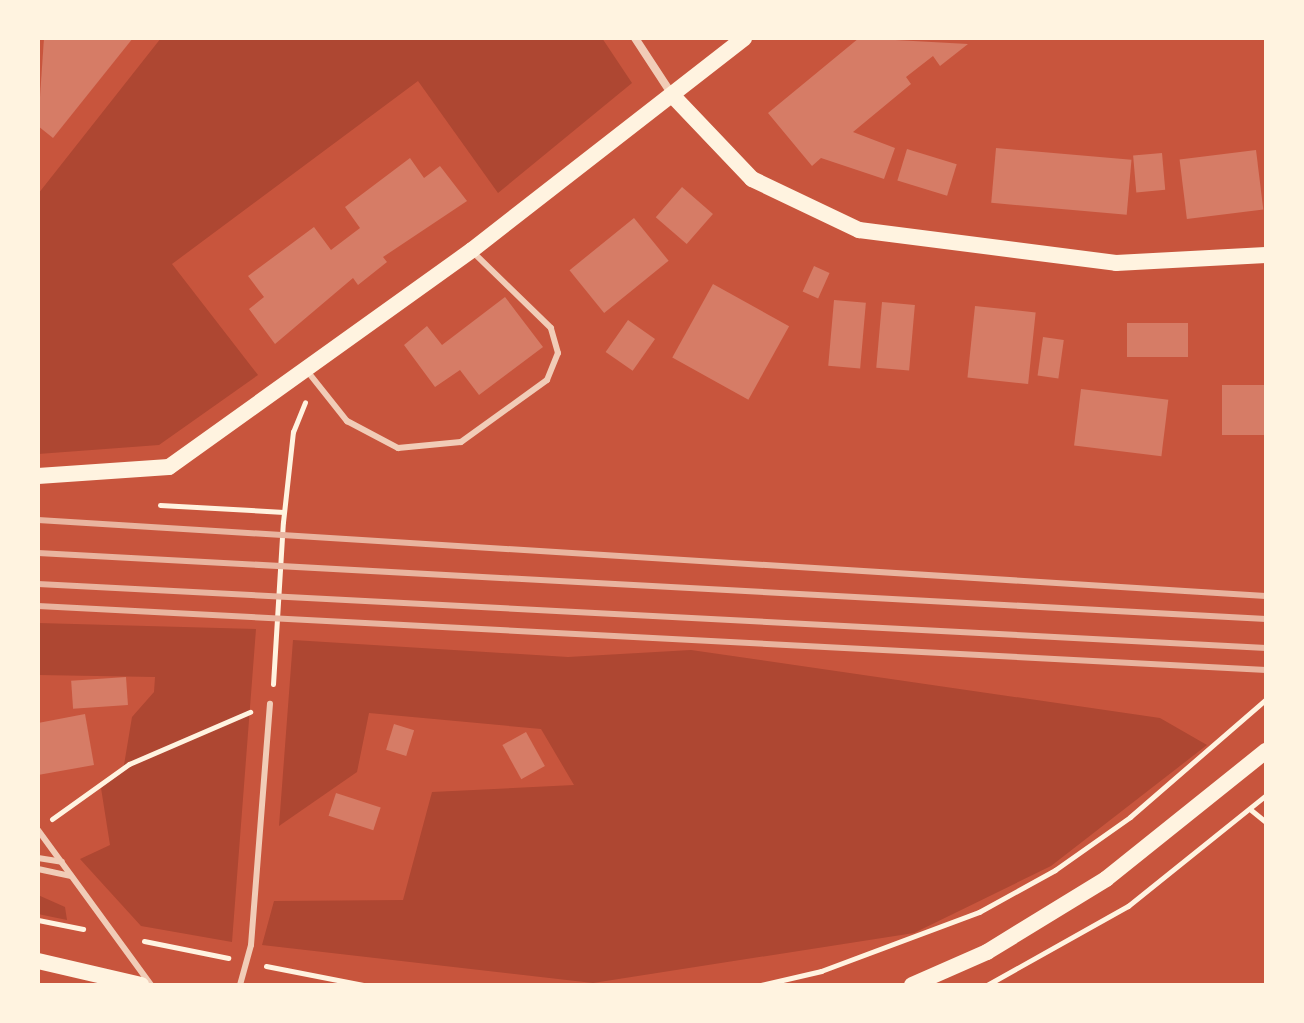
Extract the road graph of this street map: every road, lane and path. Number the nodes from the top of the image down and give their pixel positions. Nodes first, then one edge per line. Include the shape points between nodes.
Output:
1 (635, 38) edge
2 (744, 38) edge
3 (673, 96) junction
4 (472, 250) junction
5 (1266, 255) edge
6 (308, 372) junction
7 (308, 395) dead end
8 (38, 476) edge
9 (160, 505) dead end
10 (284, 512) junction
11 (275, 671) dead end
12 (1266, 699) edge
13 (270, 704) joint
14 (1266, 751) edge
15 (1266, 795) edge
16 (1251, 810) junction
17 (1266, 822) edge
18 (38, 829) edge
19 (38, 858) edge
20 (62, 862) junction
21 (38, 869) edge
22 (71, 876) junction
23 (38, 961) edge
24 (245, 961) junction
25 (141, 985) edge
26 (151, 985) edge
27 (240, 985) edge
28 (363, 985) edge
29 (761, 985) edge
30 (912, 985) edge
31 (987, 985) edge

1 - 3 street
2 - 3 main road
3 - 4 main road
3 - 5 main road via 752,179 859,230 1116,263
4 - 6 main road
4 - 6 lane via 551,328 558,353 547,380 461,442 398,448 347,421
6 - 8 main road via 169,467
7 - 10 path via 293,432
9 - 10 path
10 - 11 path
12 - 29 path via 1105,834 979,912 821,971
13 - 18 path via 129,764
13 - 24 lane
14 - 30 main road via 1106,879 987,952
15 - 16 path
16 - 17 path
16 - 31 path via 1128,906
18 - 20 lane
19 - 20 lane
20 - 22 lane
21 - 22 lane
22 - 26 lane
23 - 25 main road
24 - 27 lane
24 - 28 path

